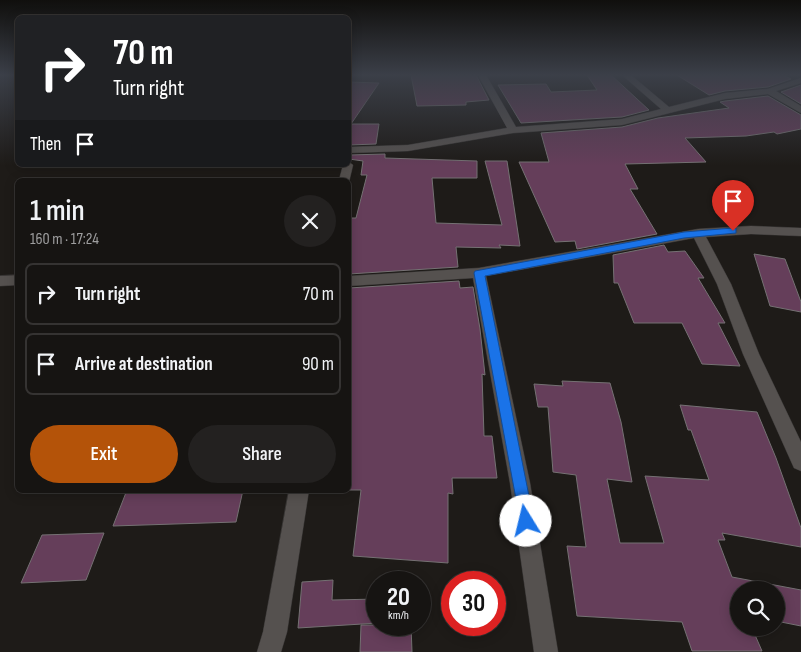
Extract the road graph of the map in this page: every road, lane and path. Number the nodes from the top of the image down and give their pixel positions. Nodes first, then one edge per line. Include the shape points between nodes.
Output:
1 (499, 105) edge
2 (662, 105) edge
3 (686, 105) edge
4 (667, 110) junction
5 (512, 130) junction
6 (351, 150) edge
7 (801, 232) edge
8 (698, 233) junction
9 (479, 273) junction
10 (15, 280) edge
11 (0, 281) edge
12 (351, 281) edge
13 (801, 462) edge
14 (298, 493) edge
15 (269, 652) edge
16 (546, 652) edge

1 - 5 street
2 - 4 street
3 - 4 street
4 - 5 street via 622,122
5 - 6 street via 408,148
7 - 8 street
8 - 9 street
8 - 13 street via 724,284 751,354
9 - 12 street
9 - 16 street via 520,483
10 - 11 street
14 - 15 street

